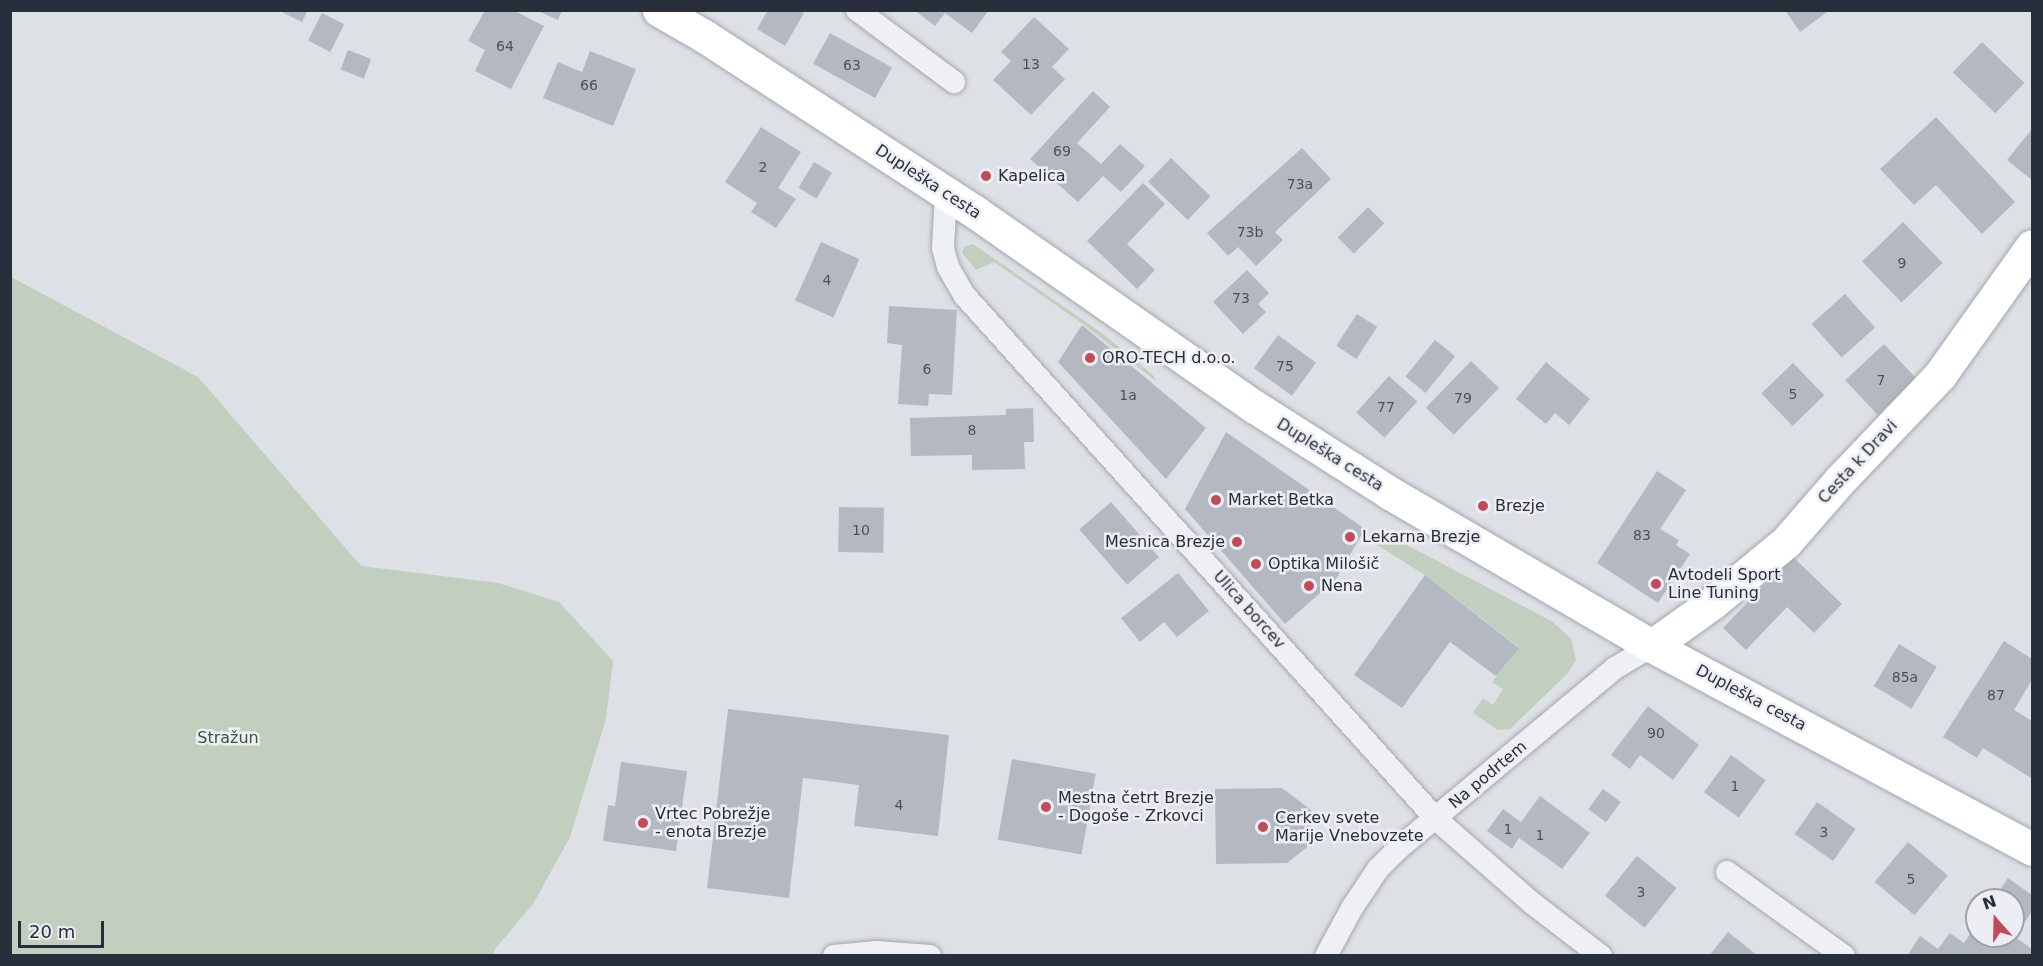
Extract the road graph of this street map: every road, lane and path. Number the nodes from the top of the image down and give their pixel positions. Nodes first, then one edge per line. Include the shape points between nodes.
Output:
1 (659, 10) edge
2 (857, 10) edge
3 (954, 82) dead end
4 (946, 194) junction
5 (2032, 246) edge
6 (1652, 646) junction
7 (1436, 819) junction
8 (2032, 849) edge
9 (1727, 872) dead end
10 (834, 956) edge
11 (930, 956) edge
12 (1326, 956) edge
13 (1601, 956) edge
14 (1844, 956) edge

1 - 4 street, Dupleška cesta
2 - 3 street
4 - 6 street, Dupleška cesta via 1255,407 1390,493
4 - 7 street, Ulica borcev via 943,248 948,267 965,297
5 - 6 street, Cesta k Dravi via 1940,375 1785,542 1712,603
6 - 7 street, Na podrtem via 1615,668
6 - 8 street, Dupleška cesta
7 - 12 street, Na podrtem via 1378,869
7 - 13 street, Ulica borcev via 1532,903
9 - 14 street
10 - 11 street via 877,952

